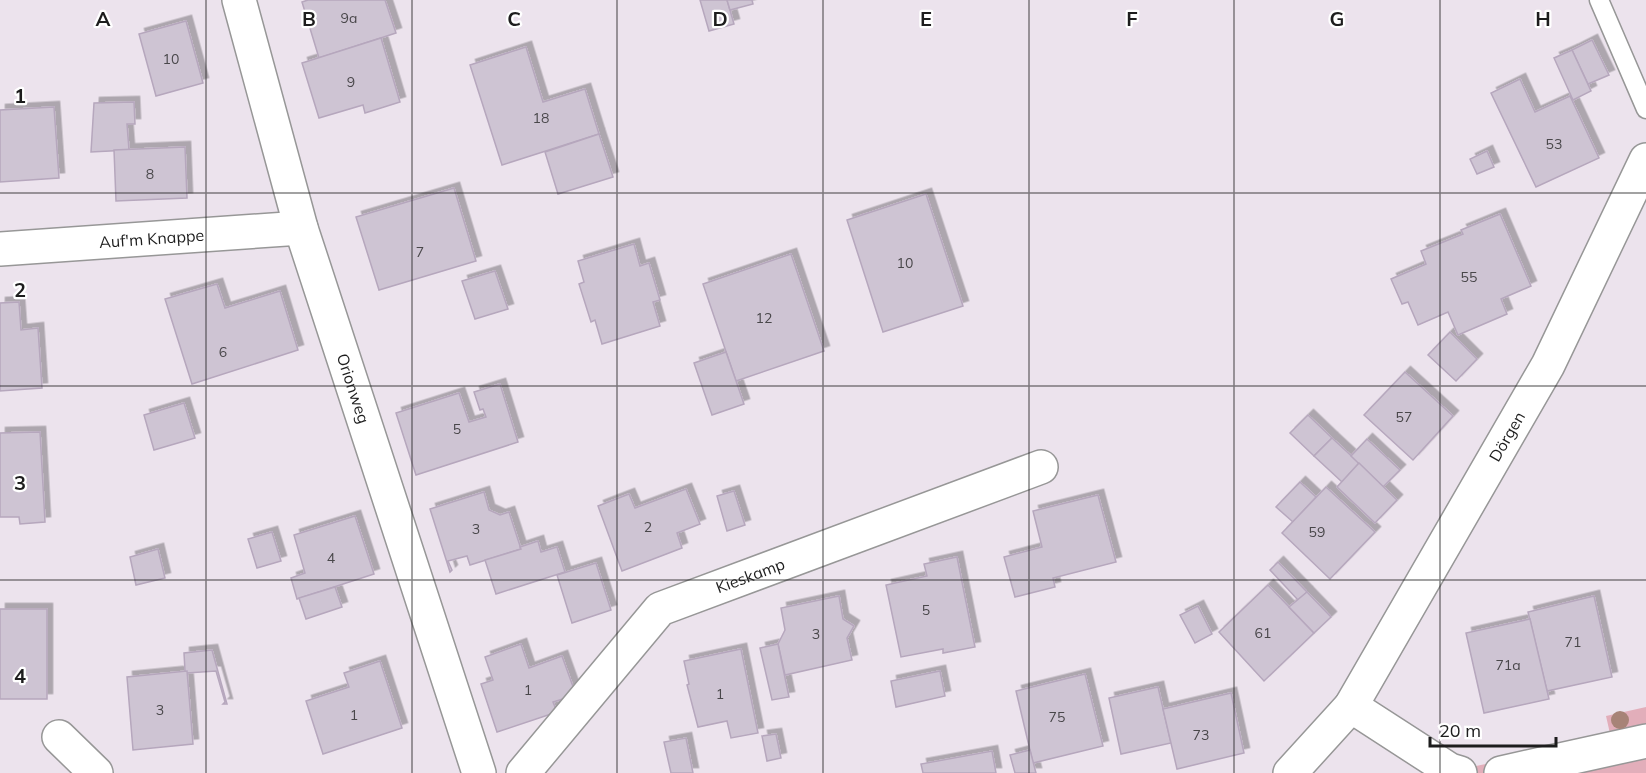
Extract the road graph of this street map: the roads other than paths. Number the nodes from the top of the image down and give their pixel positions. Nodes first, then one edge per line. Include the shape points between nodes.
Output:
1 (239, 0) edge
2 (1599, 0) edge
3 (1646, 109) edge
4 (1646, 160) edge
5 (301, 228) junction
6 (0, 249) edge
7 (1041, 467) dead end
8 (1351, 706) junction
9 (59, 737) dead end
10 (1646, 741) edge
11 (472, 772) edge
12 (1453, 772) edge
13 (96, 773) edge
14 (523, 773) edge
15 (1290, 773) edge
16 (1501, 773) edge

1 - 5 street, Orionweg
2 - 3 lane
4 - 8 street, Dörgen via 1548,365
5 - 6 street, Auf'm Knappe
5 - 11 street, Orionweg
7 - 14 street, Kieskamp via 660,609
8 - 12 street
8 - 15 street, Dörgen
9 - 13 street
10 - 16 street

